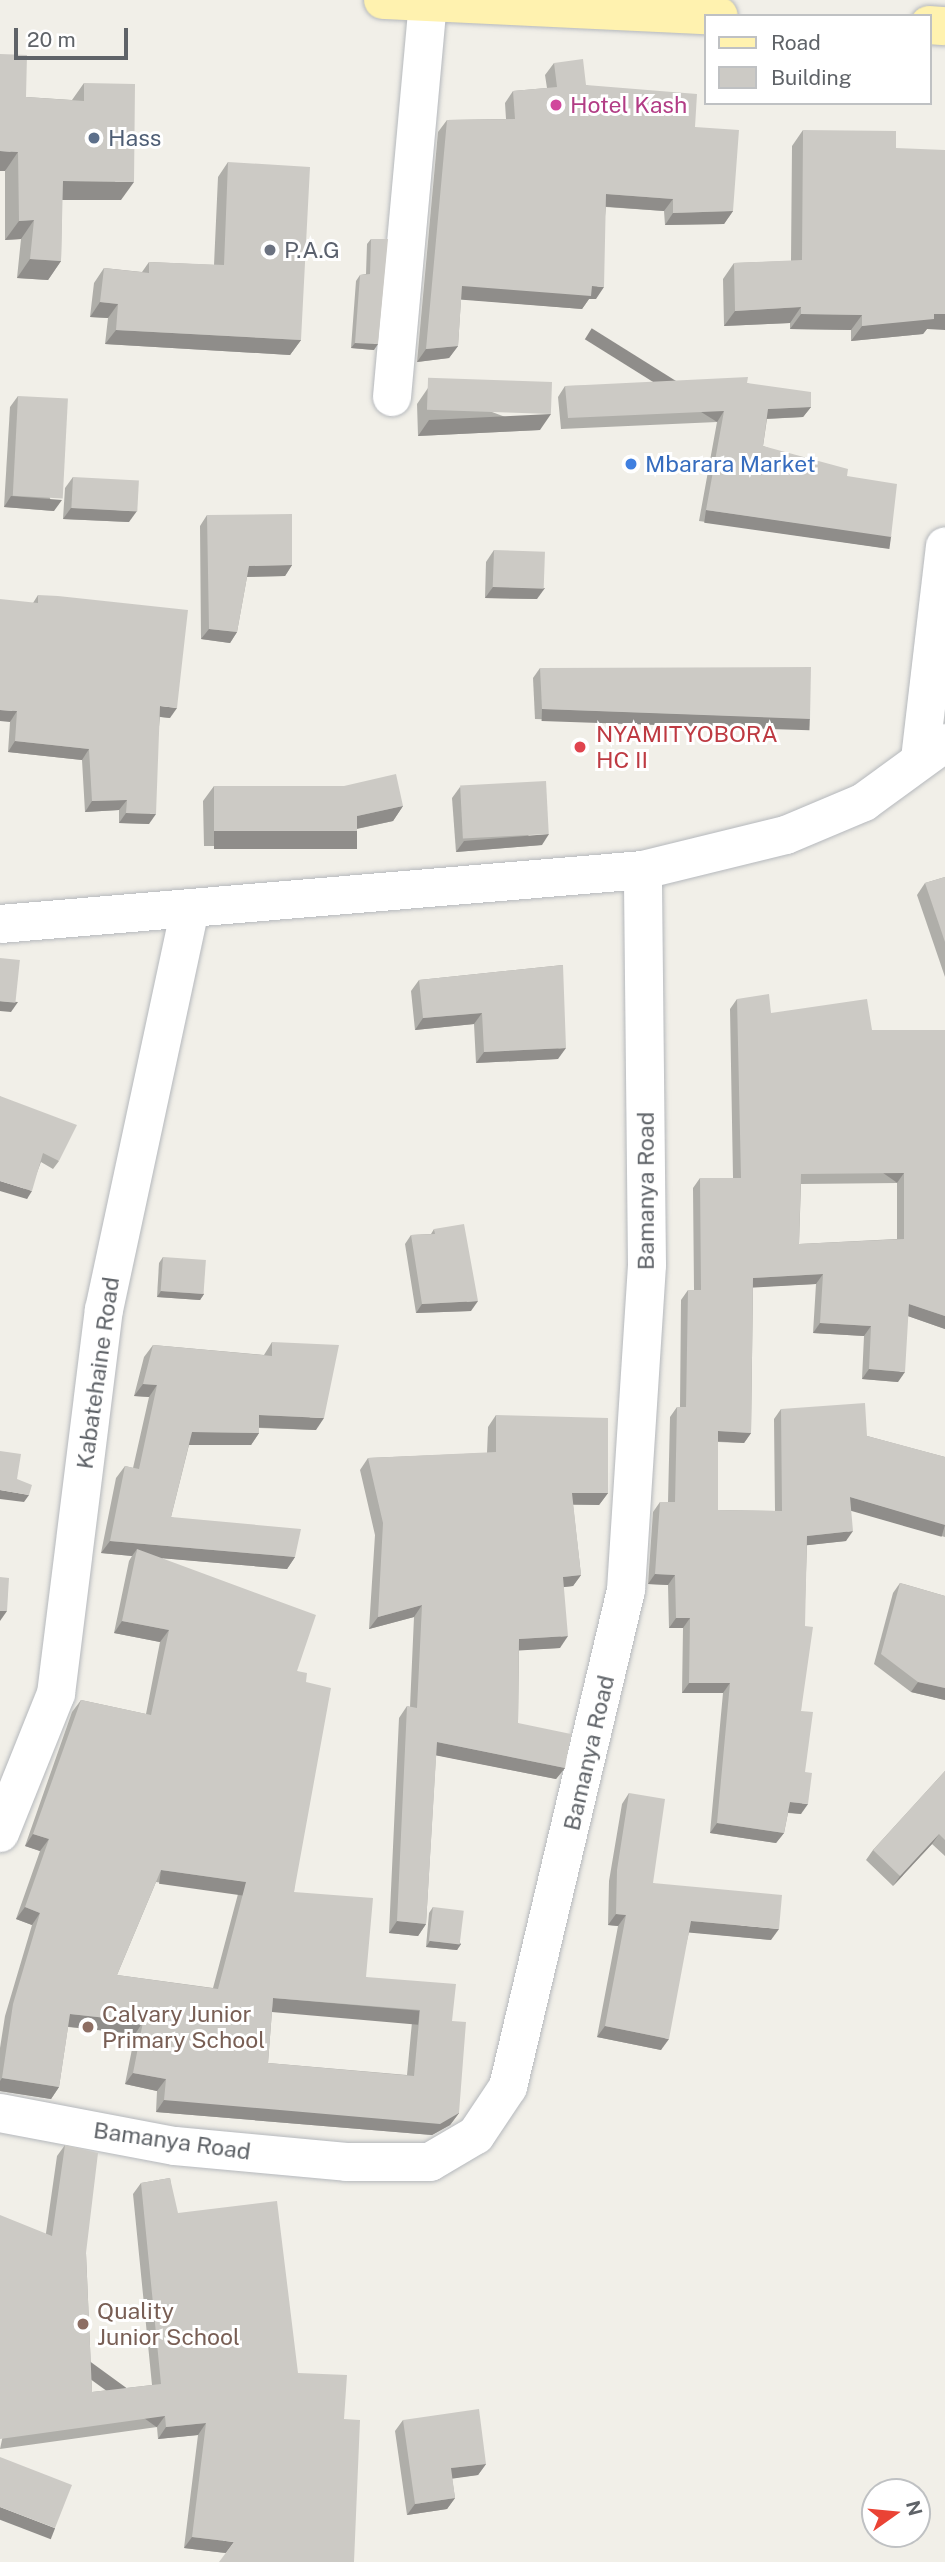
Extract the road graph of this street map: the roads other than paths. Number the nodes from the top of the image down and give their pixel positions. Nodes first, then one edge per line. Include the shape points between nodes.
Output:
1 (383, 0) edge
2 (428, 2) junction
3 (704, 15) edge
4 (392, 397) dead end
5 (945, 547) edge
6 (932, 751) edge
7 (643, 870) junction
8 (190, 909) junction
9 (0, 924) edge
10 (0, 1833) edge
11 (0, 2113) edge

1 - 2 main road
2 - 3 main road
2 - 4 street
5 - 6 street
6 - 7 street via 864,802 786,835
7 - 8 street
7 - 11 street, Bamanya Road via 647,1265 626,1590 508,2087 475,2135 429,2162 345,2162 175,2146
8 - 9 street
8 - 10 street, Kabatehaine Road via 104,1310 56,1693

